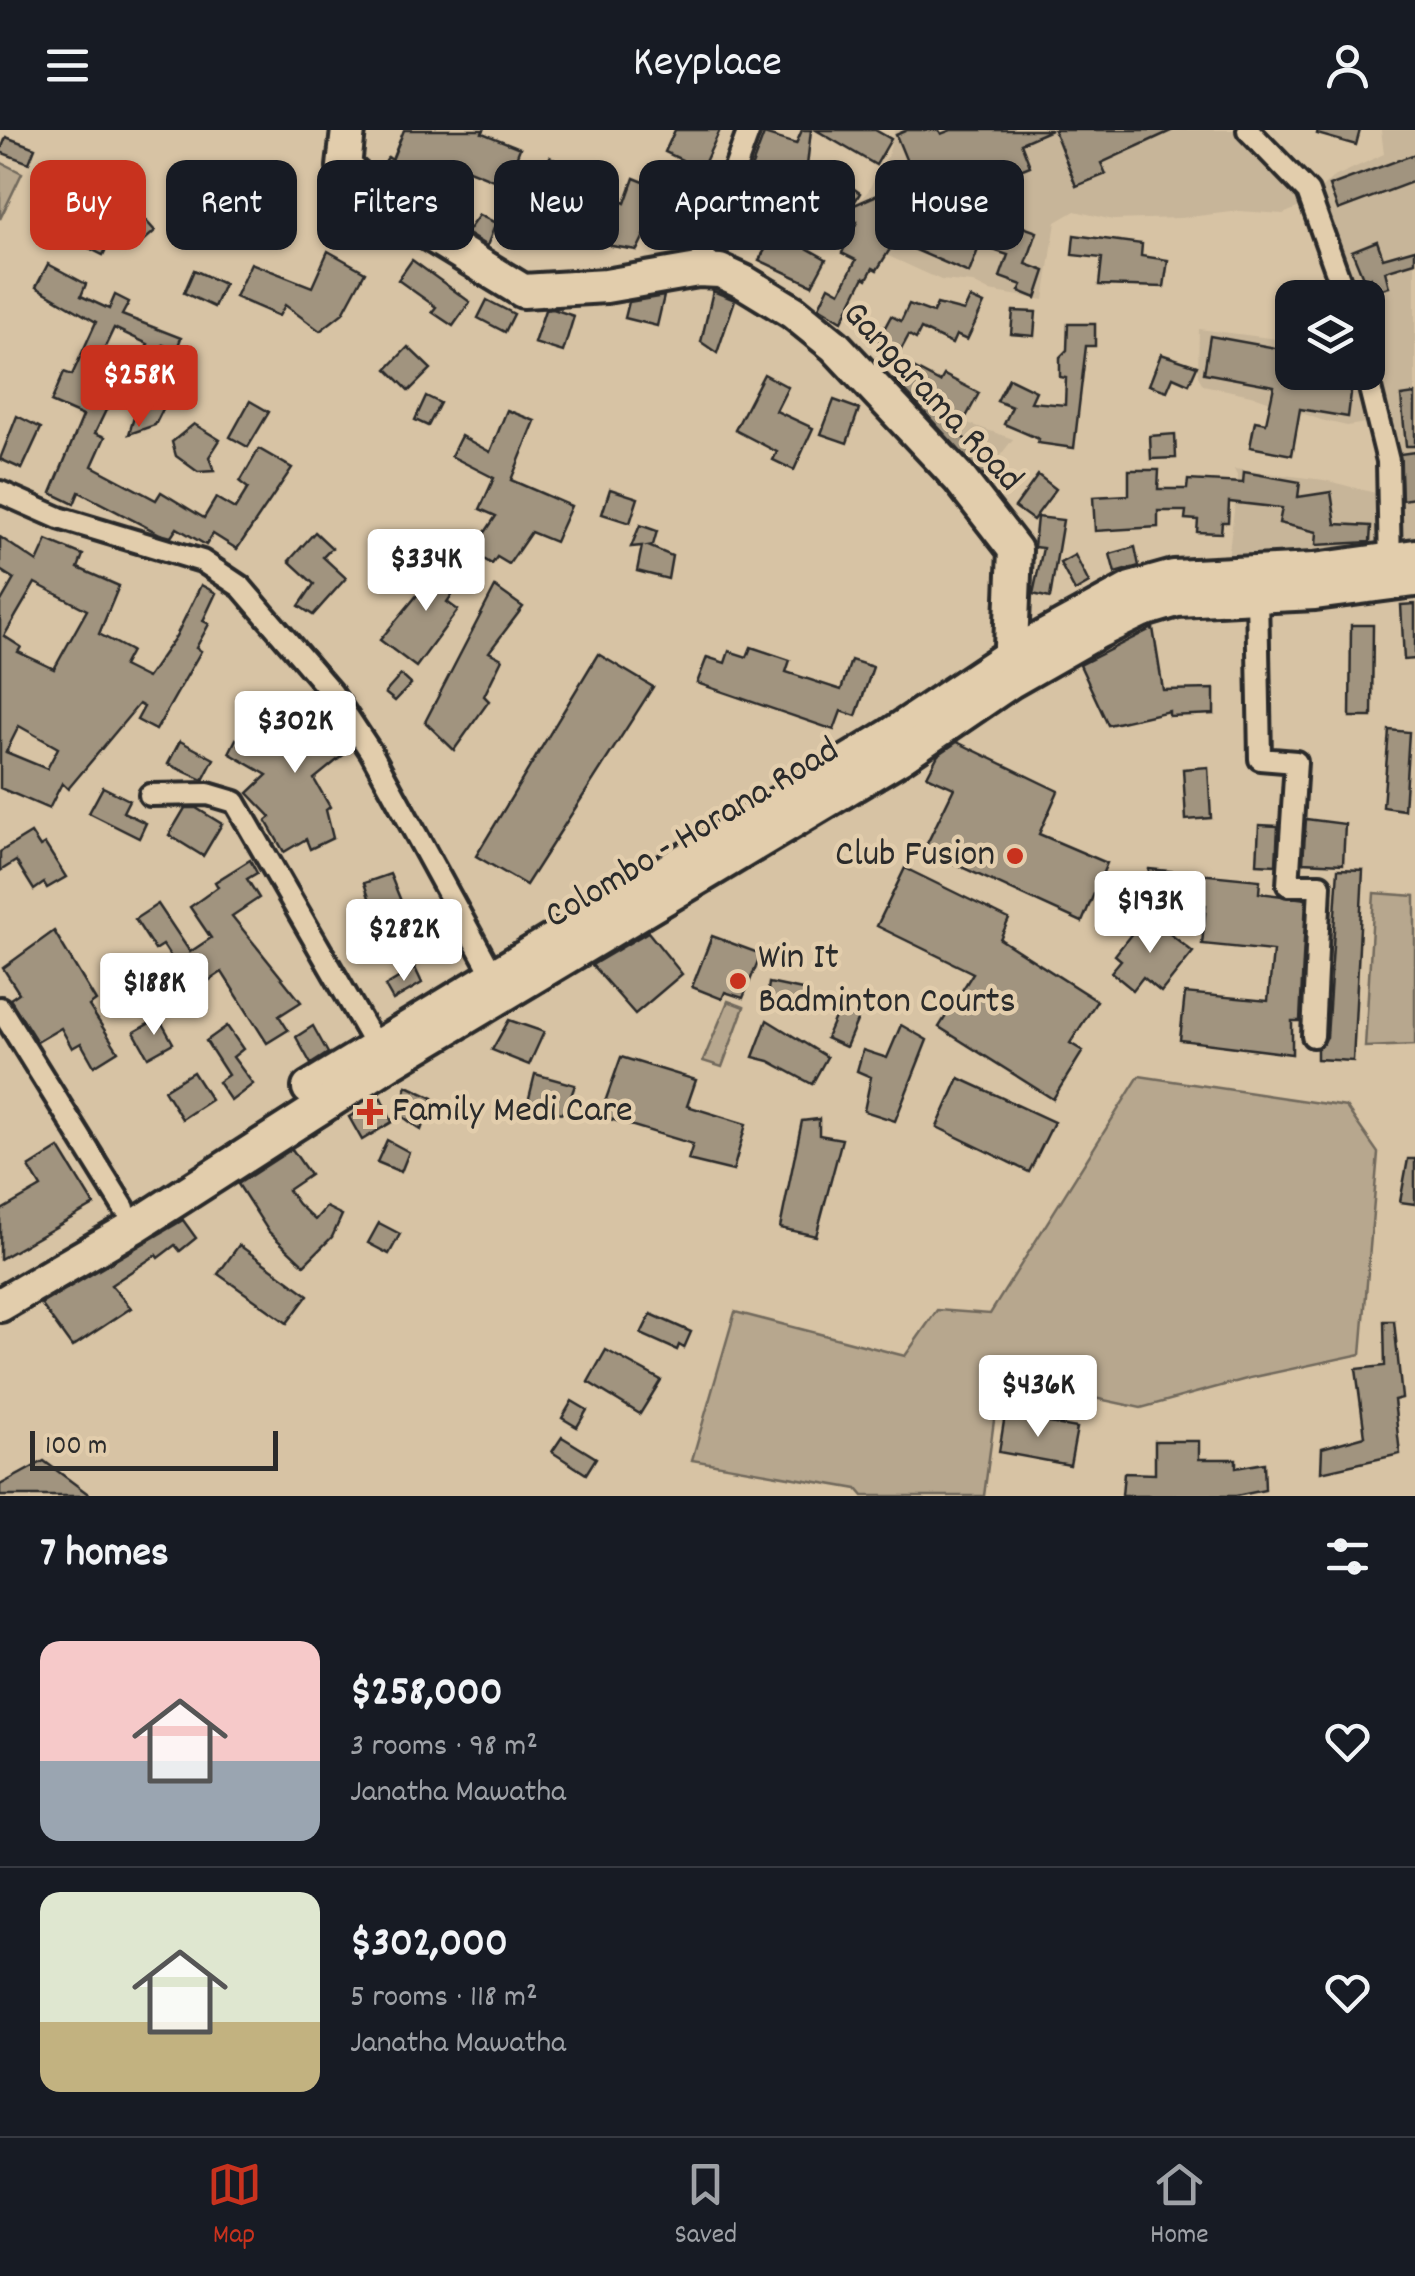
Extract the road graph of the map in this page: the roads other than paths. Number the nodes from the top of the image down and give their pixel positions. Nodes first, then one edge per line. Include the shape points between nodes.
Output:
1 (348, 130) edge
2 (749, 130) edge
3 (1248, 130) edge
4 (698, 270) junction
5 (1340, 280) edge
6 (1370, 390) edge
7 (0, 492) edge
8 (1402, 571) edge
9 (1257, 594) junction
10 (1010, 669) junction
11 (150, 795) dead end
12 (500, 986) junction
13 (0, 1008) edge
14 (1313, 1036) dead end
15 (375, 1045) junction
16 (124, 1208) junction
17 (0, 1280) edge
18 (0, 1306) edge

1 - 4 main road, Gangarama Road via 344,167 410,222 523,292
2 - 4 street
3 - 5 street via 1308,192
4 - 10 main road, Gangarama Road via 744,282 793,312 835,346 960,478 1015,550
6 - 8 street via 1388,461
7 - 12 street via 58,518 202,561 241,587 332,693 371,752
8 - 9 main road, Colombo - Horana Road
8 - 10 main road, Colombo - Horana Road via 1154,581 1086,611
9 - 10 main road, Colombo - Horana Road via 1160,604
9 - 14 street via 1260,759 1296,762 1288,885 1320,885
10 - 12 main road, Colombo - Horana Road
11 - 15 street via 208,794 235,802
12 - 15 main road, Colombo - Horana Road
12 - 18 main road, Colombo - Horana Road
13 - 16 street
15 - 16 main road, Colombo - Horana Road
16 - 17 main road, Colombo - Horana Road

